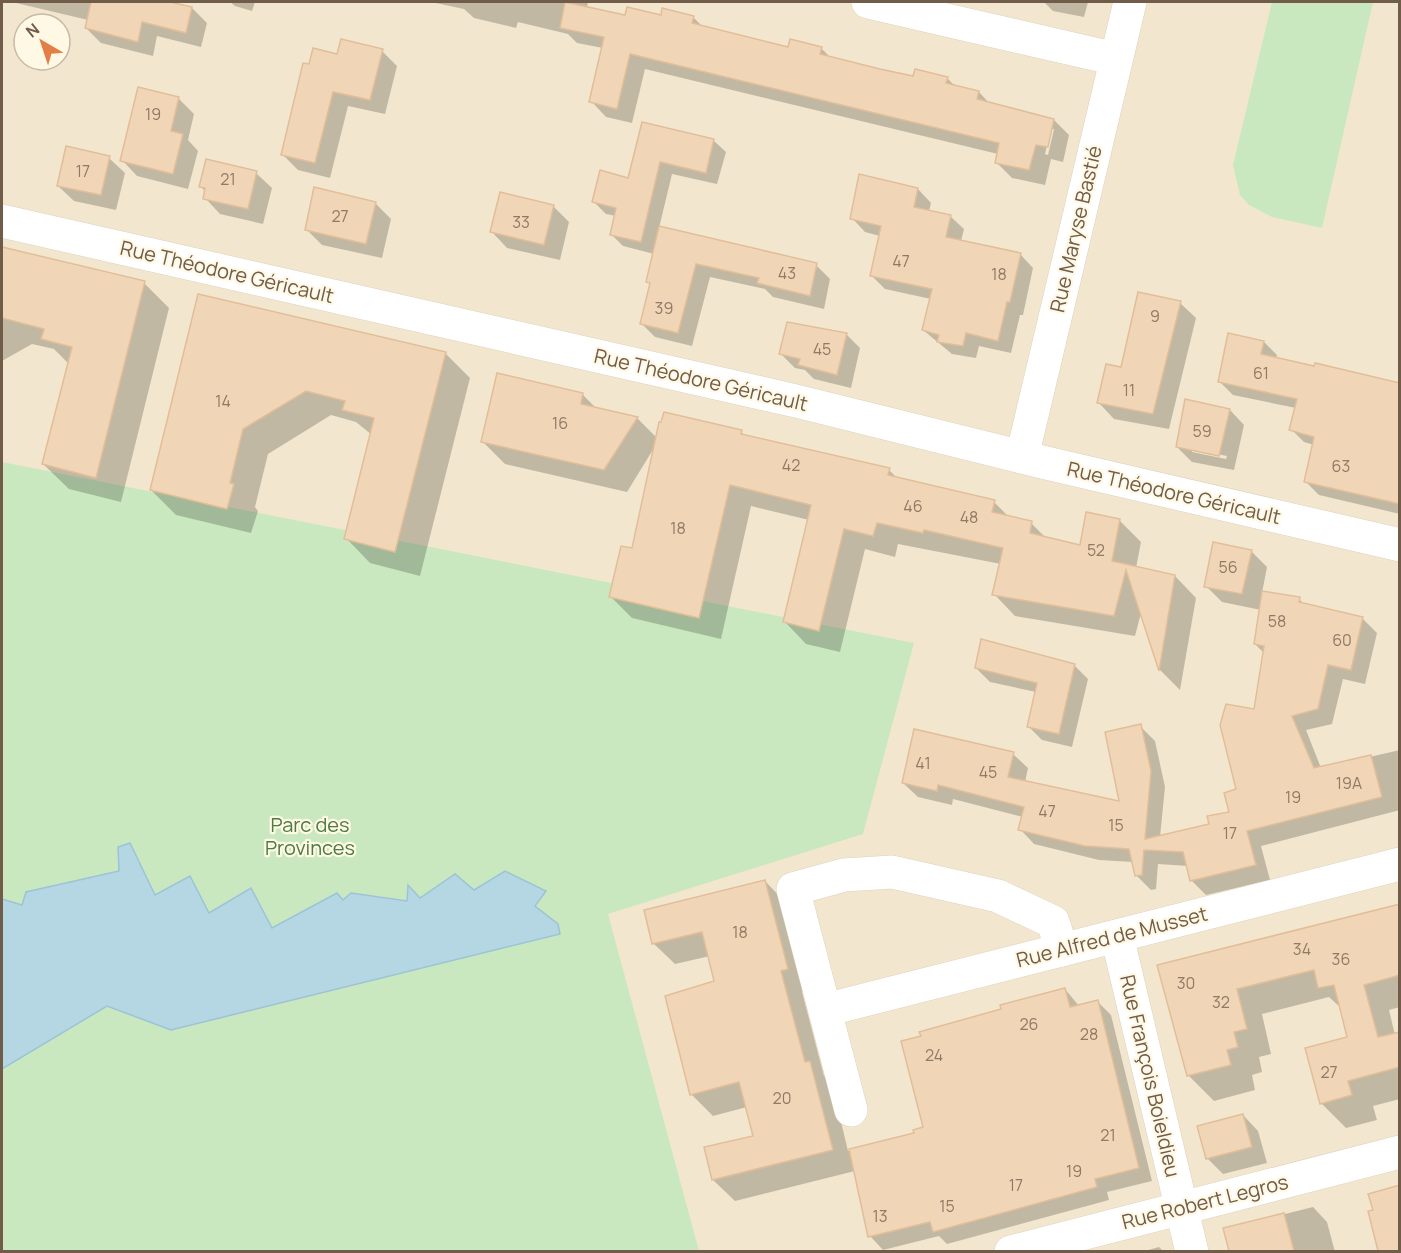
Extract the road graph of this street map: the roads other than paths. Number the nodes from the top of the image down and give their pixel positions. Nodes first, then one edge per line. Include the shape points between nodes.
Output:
1 (868, 2) edge
2 (1130, 2) edge
3 (1116, 59) junction
4 (2, 220) edge
5 (1022, 457) junction
6 (1400, 545) edge
7 (1400, 864) edge
8 (1117, 936) junction
9 (1062, 950) junction
10 (825, 1010) junction
11 (851, 1110) dead end
12 (1400, 1152) edge
13 (1182, 1208) junction
14 (1011, 1251) edge
15 (1192, 1251) edge

1 - 3 street
2 - 3 street, Rue Maryse Bastié
3 - 5 street, Rue Maryse Bastié
4 - 5 street, Rue Théodore Géricault
5 - 6 street, Rue Théodore Géricault
7 - 8 street, Rue Alfred de Musset
8 - 9 street, Rue Alfred de Musset
8 - 13 street, Rue François Boieldieu
9 - 10 street, Rue Alfred de Musset
9 - 10 street via 1053,922 998,896 892,872 844,875 793,889
10 - 11 street
12 - 13 street, Rue Robert Legros
13 - 14 street, Rue Robert Legros
13 - 15 street, Rue François Boieldieu

